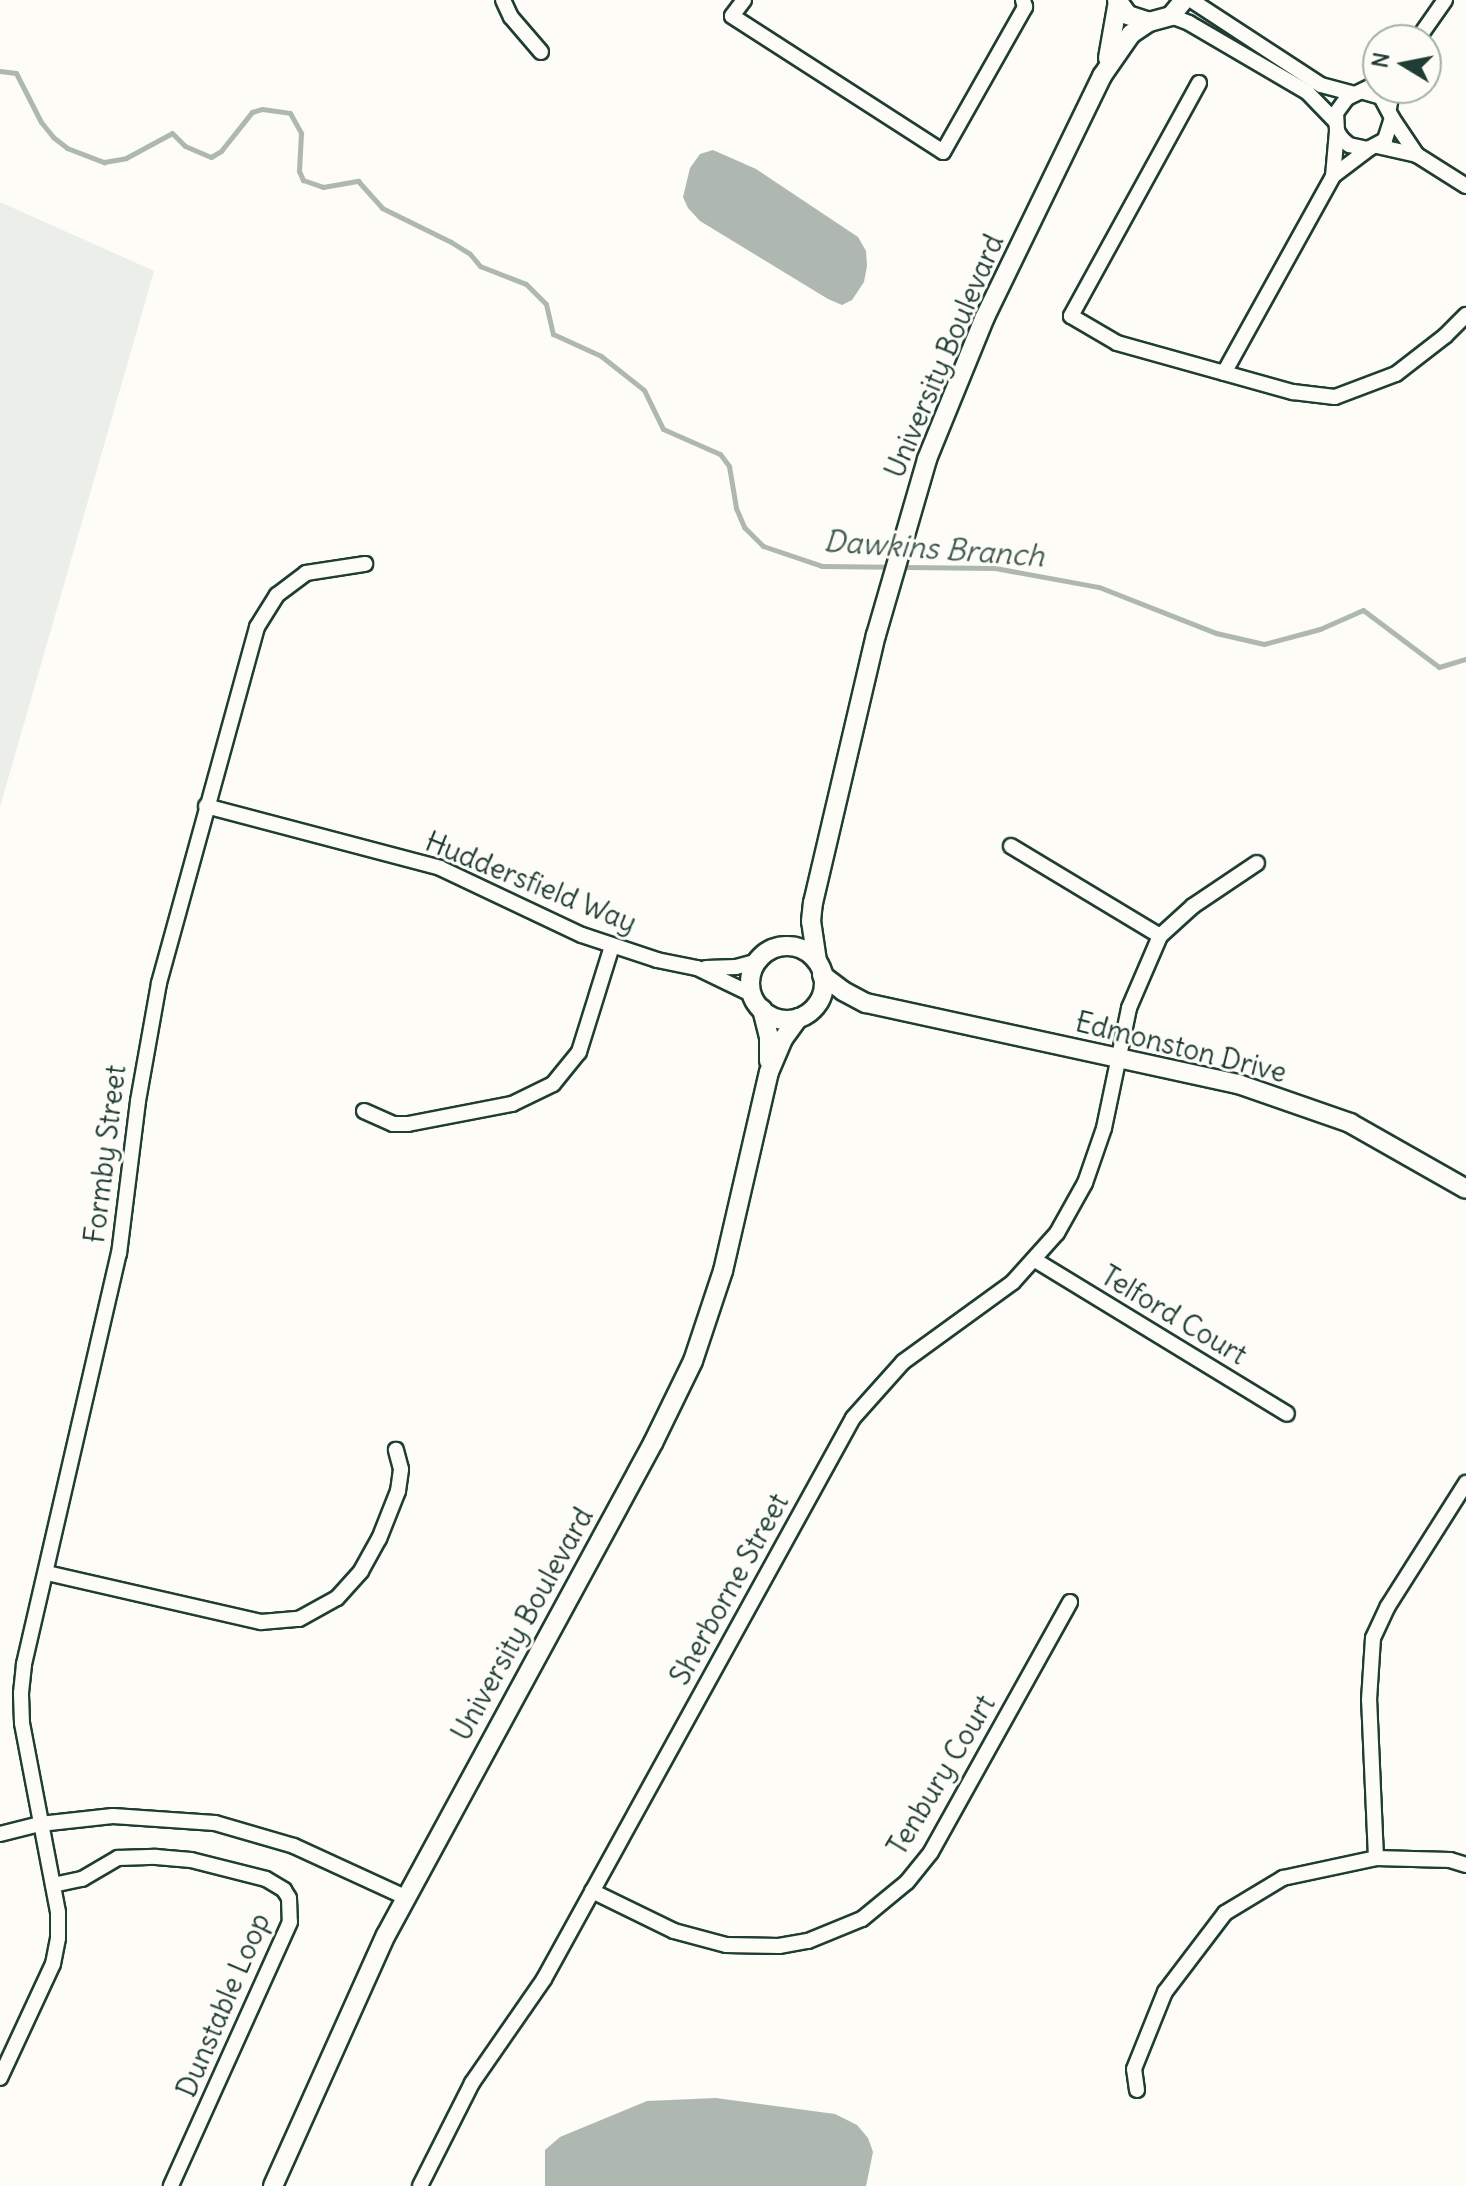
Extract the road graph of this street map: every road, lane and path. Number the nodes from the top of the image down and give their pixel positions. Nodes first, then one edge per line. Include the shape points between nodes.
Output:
1 (503, 0) edge
2 (744, 0) edge
3 (1023, 0) edge
4 (1184, 0) edge
5 (1191, 0) edge
6 (1445, 0) edge
7 (1117, 1) edge
8 (1171, 16) junction
9 (1149, 22) junction
10 (1428, 24) edge
11 (541, 52) dead end
12 (1102, 76) junction
13 (1199, 83) dead end
14 (1362, 91) edge
15 (1359, 93) junction
16 (1392, 104) edge
17 (1391, 113) junction
18 (1337, 127) junction
19 (1373, 147) junction
20 (1417, 155) junction
21 (1333, 176) junction
22 (1466, 186) edge
23 (1466, 315) edge
24 (1224, 373) junction
25 (365, 564) dead end
26 (206, 806) junction
27 (1011, 846) dead end
28 (1257, 863) dead end
29 (813, 903) junction
30 (1160, 936) junction
31 (612, 946) junction
32 (782, 946) junction
33 (758, 961) junction
34 (697, 968) junction
35 (820, 968) junction
36 (757, 1002) junction
37 (866, 1003) junction
38 (806, 1013) junction
39 (1116, 1059) junction
40 (769, 1072) junction
41 (364, 1111) dead end
42 (1466, 1189) edge
43 (1035, 1260) junction
44 (1287, 1414) dead end
45 (396, 1450) dead end
46 (1466, 1483) edge
47 (1462, 1502) edge
48 (47, 1573) junction
49 (1070, 1602) dead end
50 (40, 1824) junction
51 (0, 1834) edge
52 (1376, 1858) junction
53 (1466, 1865) edge
54 (53, 1885) junction
55 (592, 1891) junction
56 (405, 1897) junction
57 (0, 2078) edge
58 (1137, 2090) dead end
59 (171, 2186) edge
60 (273, 2186) edge
61 (420, 2186) edge

1 - 11 street
2 - 3 street via 732,16 943,152 1025,7
4 - 8 street
5 - 15 street via 1321,85
6 - 10 street
7 - 9 street via 1128,15
7 - 12 street, University Boulevard via 1115,32
8 - 9 street
8 - 18 street via 1307,92
9 - 12 street, University Boulevard via 1131,34
12 - 29 street, University Boulevard via 985,317 915,497 876,635
13 - 24 street via 1071,316 1117,343
14 - 15 street
15 - 17 street via 1381,97
15 - 18 street via 1340,105
16 - 17 street
17 - 19 street via 1390,132
17 - 20 street
18 - 19 street via 1349,145
18 - 21 street
19 - 20 street
19 - 21 street
20 - 22 street
21 - 24 street
23 - 24 street via 1396,374 1335,397
25 - 26 street, Formby Street via 306,573 277,595 265,612
26 - 31 street, Huddersfield Way via 440,868
26 - 48 street, Formby Street via 159,983 139,1088 119,1254
27 - 30 street
28 - 30 street via 1193,906
29 - 32 street, University Boulevard
29 - 35 street, University Boulevard
30 - 39 street, Sherborne Street via 1134,995
31 - 34 street, Huddersfield Way
31 - 41 street via 579,1052 553,1084 512,1104 408,1124 393,1124
32 - 33 street
32 - 35 street via 804,950
33 - 34 street, Huddersfield Way
33 - 36 street via 751,977
34 - 36 street, Huddersfield Way
35 - 37 street, Edmonston Drive via 836,987
35 - 38 street via 822,994
36 - 38 street via 776,1018
36 - 40 street, University Boulevard via 769,1038
37 - 38 street, Edmonston Drive
37 - 39 street, Edmonston Drive
38 - 40 street, University Boulevard via 783,1039
39 - 42 street, Edmonston Drive via 1238,1084 1350,1123
39 - 43 street, Sherborne Street via 1104,1128 1085,1183
40 - 56 street, University Boulevard via 723,1271 693,1361 646,1457
43 - 44 street, Telford Court
43 - 55 street, Sherborne Street via 985,1305 903,1362 853,1418
45 - 48 street via 401,1469 398,1491 373,1550 337,1598 299,1619 261,1622
46 - 47 street
47 - 52 street via 1388,1606 1373,1638 1369,1700
48 - 50 street, Formby Street via 21,1693
49 - 55 street, Tenbury Court via 931,1852 907,1882 862,1919 808,1941 726,1945 674,1931
50 - 51 street
50 - 54 street, Formby Street
50 - 56 street via 113,1816 215,1823 294,1846
52 - 53 street
52 - 58 street via 1283,1878 1225,1913 1165,1992 1134,2069
54 - 57 street, Formby Street via 58,1938 53,1964
54 - 59 street, Dunstable Loop via 82,1879 118,1858 156,1857 266,1879 289,1898 290,1922
55 - 61 street, Sherborne Street via 544,1979 465,2095
56 - 60 street, University Boulevard

